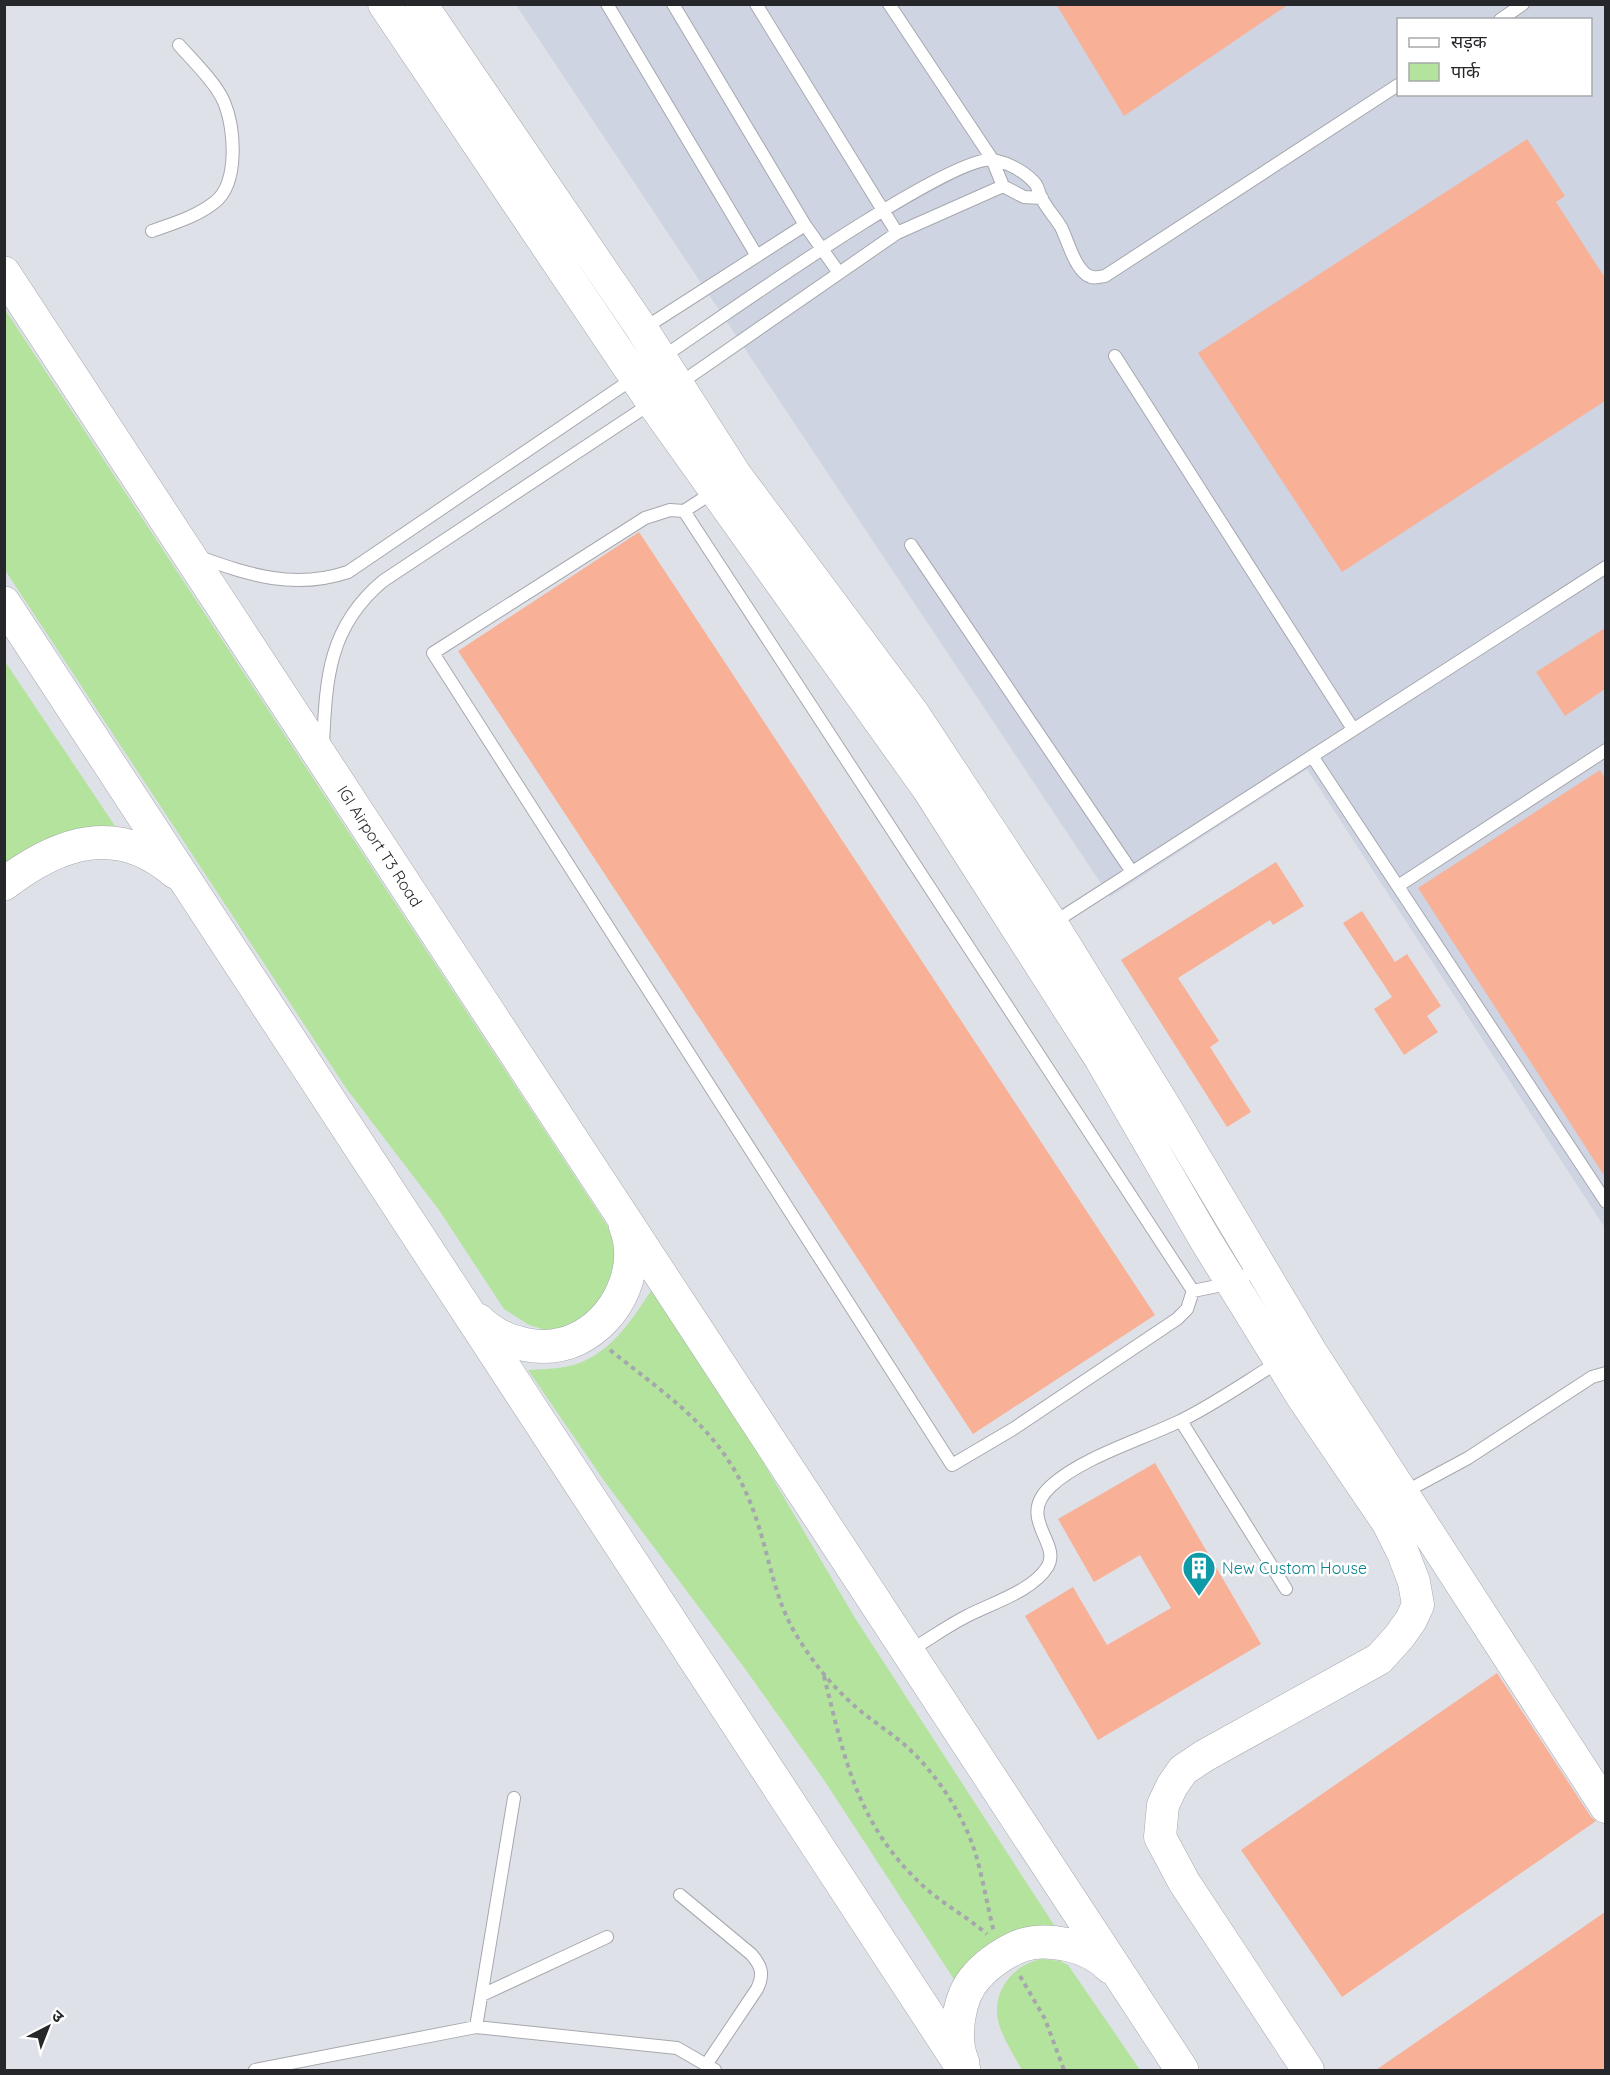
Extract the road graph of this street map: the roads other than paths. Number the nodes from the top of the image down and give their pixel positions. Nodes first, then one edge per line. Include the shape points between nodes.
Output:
1 (384, 4) edge
2 (421, 4) edge
3 (607, 4) edge
4 (672, 4) edge
5 (756, 4) edge
6 (889, 4) edge
7 (1523, 4) edge
8 (1503, 18) edge
9 (179, 45) dead end
10 (1397, 86) edge
11 (992, 159) junction
12 (1003, 186) junction
13 (1042, 198) junction
14 (882, 210) junction
15 (805, 225) junction
16 (152, 231) dead end
17 (897, 233) junction
18 (823, 249) junction
19 (757, 256) junction
20 (4, 273) edge
21 (839, 273) junction
22 (642, 329) junction
23 (1115, 356) dead end
24 (648, 367) junction
25 (665, 394) junction
26 (715, 491) junction
27 (684, 512) junction
28 (911, 545) dead end
29 (187, 552) junction
30 (1605, 567) edge
31 (4, 603) edge
32 (1353, 729) junction
33 (1605, 750) edge
34 (1312, 756) junction
35 (322, 757) junction
36 (1132, 872) junction
37 (188, 883) junction
38 (4, 884) edge
39 (1398, 885) junction
40 (1052, 924) junction
41 (1605, 1202) edge
42 (617, 1207) junction
43 (1259, 1268) junction
44 (1232, 1283) junction
45 (1193, 1292) junction
46 (465, 1307) junction
47 (1280, 1361) junction
48 (1605, 1373) edge
49 (1181, 1421) junction
50 (1402, 1494) junction
51 (1286, 1588) dead end
52 (908, 1652) junction
53 (514, 1798) dead end
54 (1605, 1807) edge
55 (680, 1895) dead end
56 (607, 1937) dead end
57 (1125, 1984) junction
58 (482, 1995) junction
59 (476, 2027) junction
60 (711, 2068) edge
61 (255, 2070) edge
62 (965, 2070) edge
63 (1182, 2070) edge
64 (1308, 2070) edge

1 - 24 street
2 - 22 street
3 - 19 lane
4 - 15 lane
5 - 14 lane
6 - 11 lane
7 - 8 lane
9 - 16 lane via 225,103 233,138 233,163 228,183 217,201 197,214
10 - 13 lane via 1105,276 1087,275
11 - 12 lane
11 - 13 lane via 1035,182
11 - 14 lane via 963,166
12 - 13 lane via 1024,197
12 - 17 lane
14 - 17 lane
14 - 18 lane
15 - 18 lane
15 - 19 lane
17 - 21 lane
18 - 21 lane
18 - 24 lane
19 - 22 lane
20 - 29 main road, IGI Airport T3 Road
21 - 25 lane
22 - 24 street
23 - 32 lane
24 - 25 street
24 - 29 lane via 348,572 314,579 268,578
25 - 26 street
25 - 35 lane via 383,581 366,597 342,632 334,652 328,674
25 - 40 street via 735,474 913,713
26 - 27 lane
26 - 44 street via 928,789 1100,1058
27 - 45 lane
27 - 45 lane via 670,510 645,518 433,653 952,1465 1178,1319 1187,1309
28 - 36 lane
29 - 35 main road, IGI Airport T3 Road
30 - 32 lane
31 - 37 main road
32 - 34 lane
33 - 39 lane
34 - 36 lane
34 - 39 lane
35 - 42 main road, IGI Airport T3 Road
36 - 40 lane
37 - 38 main road via 145,851 102,842 77,845 48,856
37 - 46 main road
39 - 41 lane
40 - 43 street
42 - 46 main road via 629,1236 631,1267 621,1297 603,1322 577,1339 546,1346 515,1343 487,1329
42 - 52 main road
43 - 44 lane
43 - 50 street
44 - 45 lane
44 - 47 street
46 - 62 main road
47 - 49 lane
47 - 64 street via 1388,1523 1414,1582 1418,1605 1399,1637 1379,1659 1183,1770 1163,1805 1160,1837 1184,1882
48 - 50 lane via 1592,1377 1468,1458
49 - 51 lane
49 - 52 lane via 1068,1471 1049,1487 1037,1508 1049,1549 1047,1568 1017,1593 966,1617
50 - 54 street
52 - 57 main road
53 - 58 lane
55 - 60 lane via 751,1954 762,1970 757,1989
56 - 58 lane
57 - 62 main road via 1106,1963 1081,1948 1053,1942 1024,1945 1005,1954 976,1976 962,2001 957,2030
57 - 63 main road
58 - 59 lane
59 - 60 lane via 676,2048
59 - 61 lane

